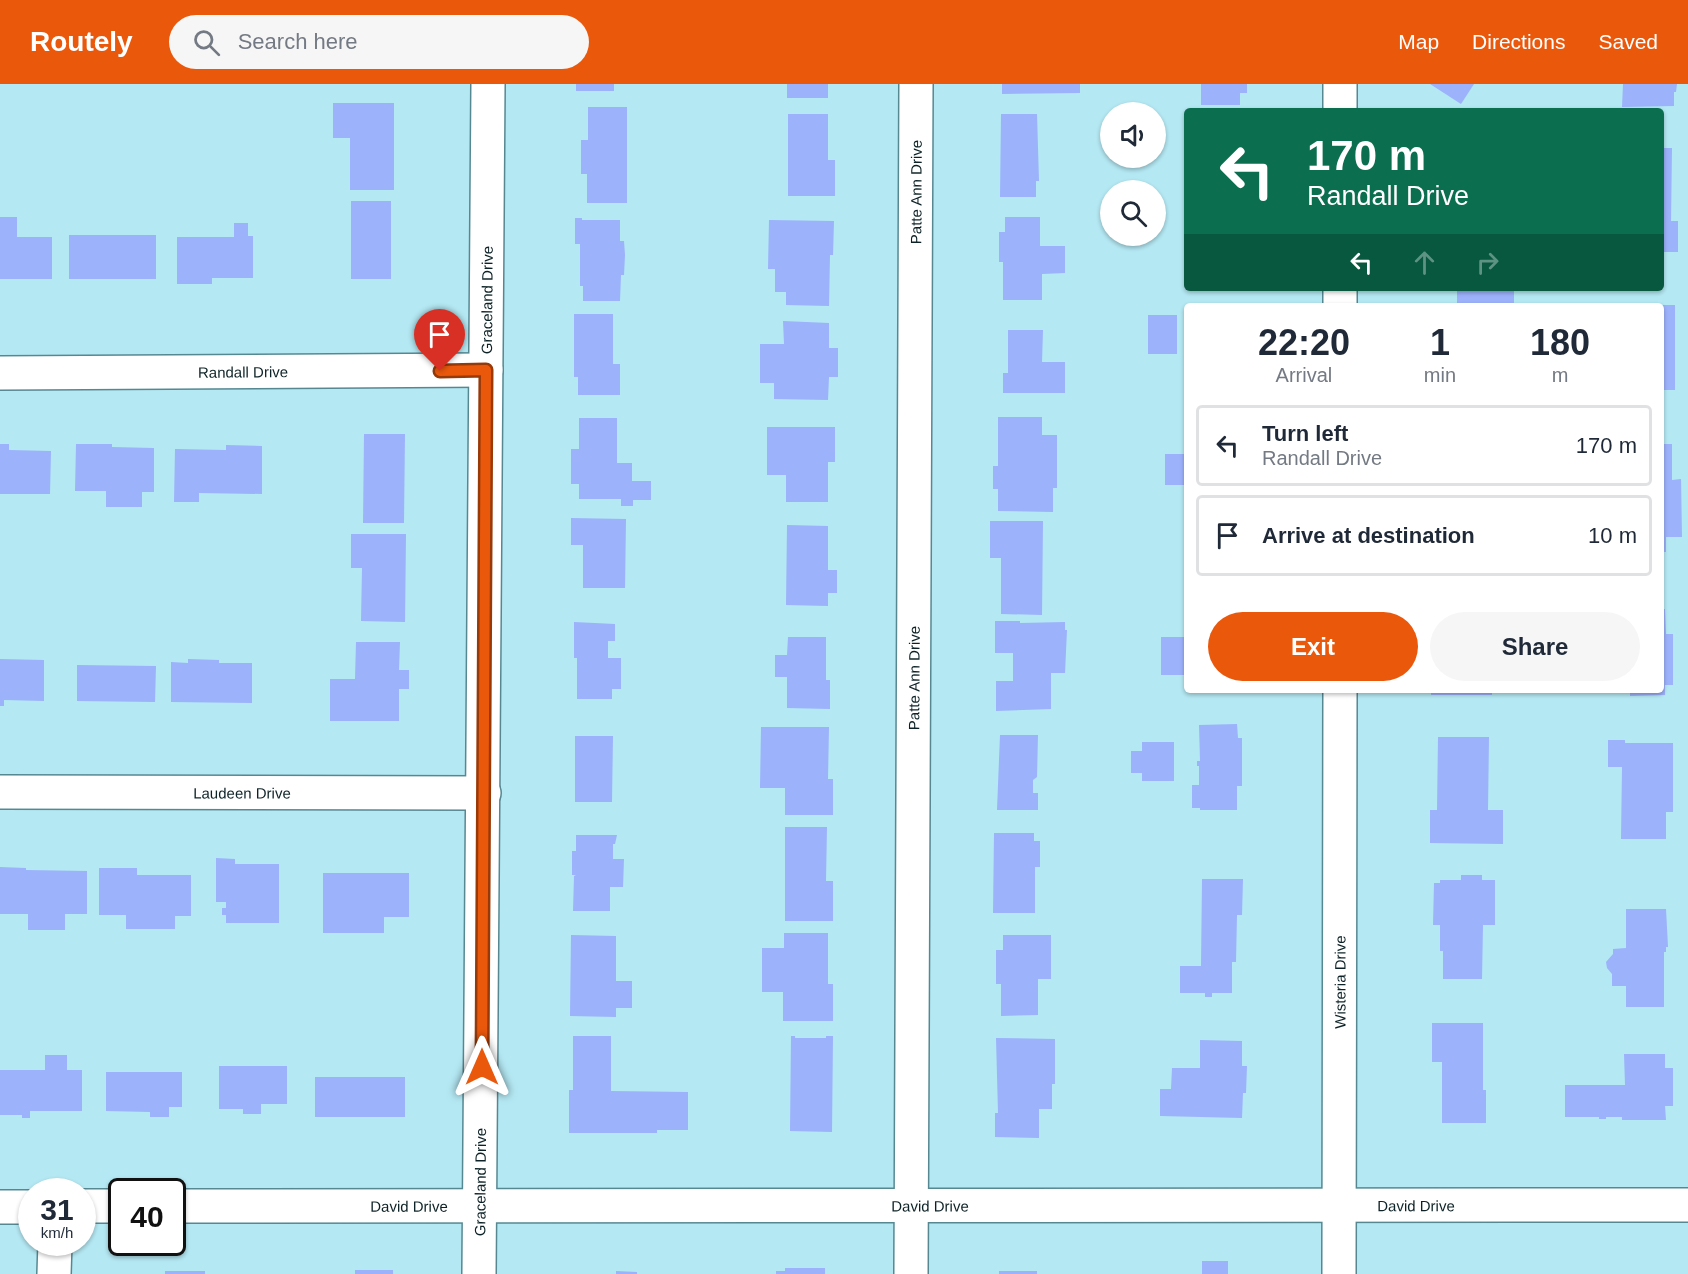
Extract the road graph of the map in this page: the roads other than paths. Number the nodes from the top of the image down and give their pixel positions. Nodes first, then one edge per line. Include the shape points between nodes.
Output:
1 (488, 84) edge
2 (916, 84) edge
3 (1340, 84) edge
4 (1340, 108) edge
5 (486, 370) junction
6 (0, 373) edge
7 (1340, 693) edge
8 (0, 792) edge
9 (484, 793) junction
10 (480, 1205) junction
11 (1688, 1205) edge
12 (186, 1206) edge
13 (0, 1207) edge
14 (18, 1207) edge
15 (912, 1207) junction
16 (1340, 1207) junction
17 (55, 1256) edge
18 (54, 1274) edge
19 (479, 1274) edge
20 (911, 1274) edge
21 (1339, 1274) edge

1 - 5 street, Graceland Drive
2 - 15 street, Patte Ann Drive
3 - 4 street
5 - 6 street, Randall Drive
5 - 9 street, Graceland Drive
7 - 16 street, Wisteria Drive
8 - 9 street, Laudeen Drive
9 - 10 street, Graceland Drive
10 - 12 street, David Drive
10 - 15 street, David Drive
10 - 19 street, Graceland Drive
11 - 16 street, David Drive
13 - 14 street
15 - 16 street, David Drive
15 - 20 street, Patte Ann Drive
16 - 21 street, Wisteria Drive
17 - 18 street

